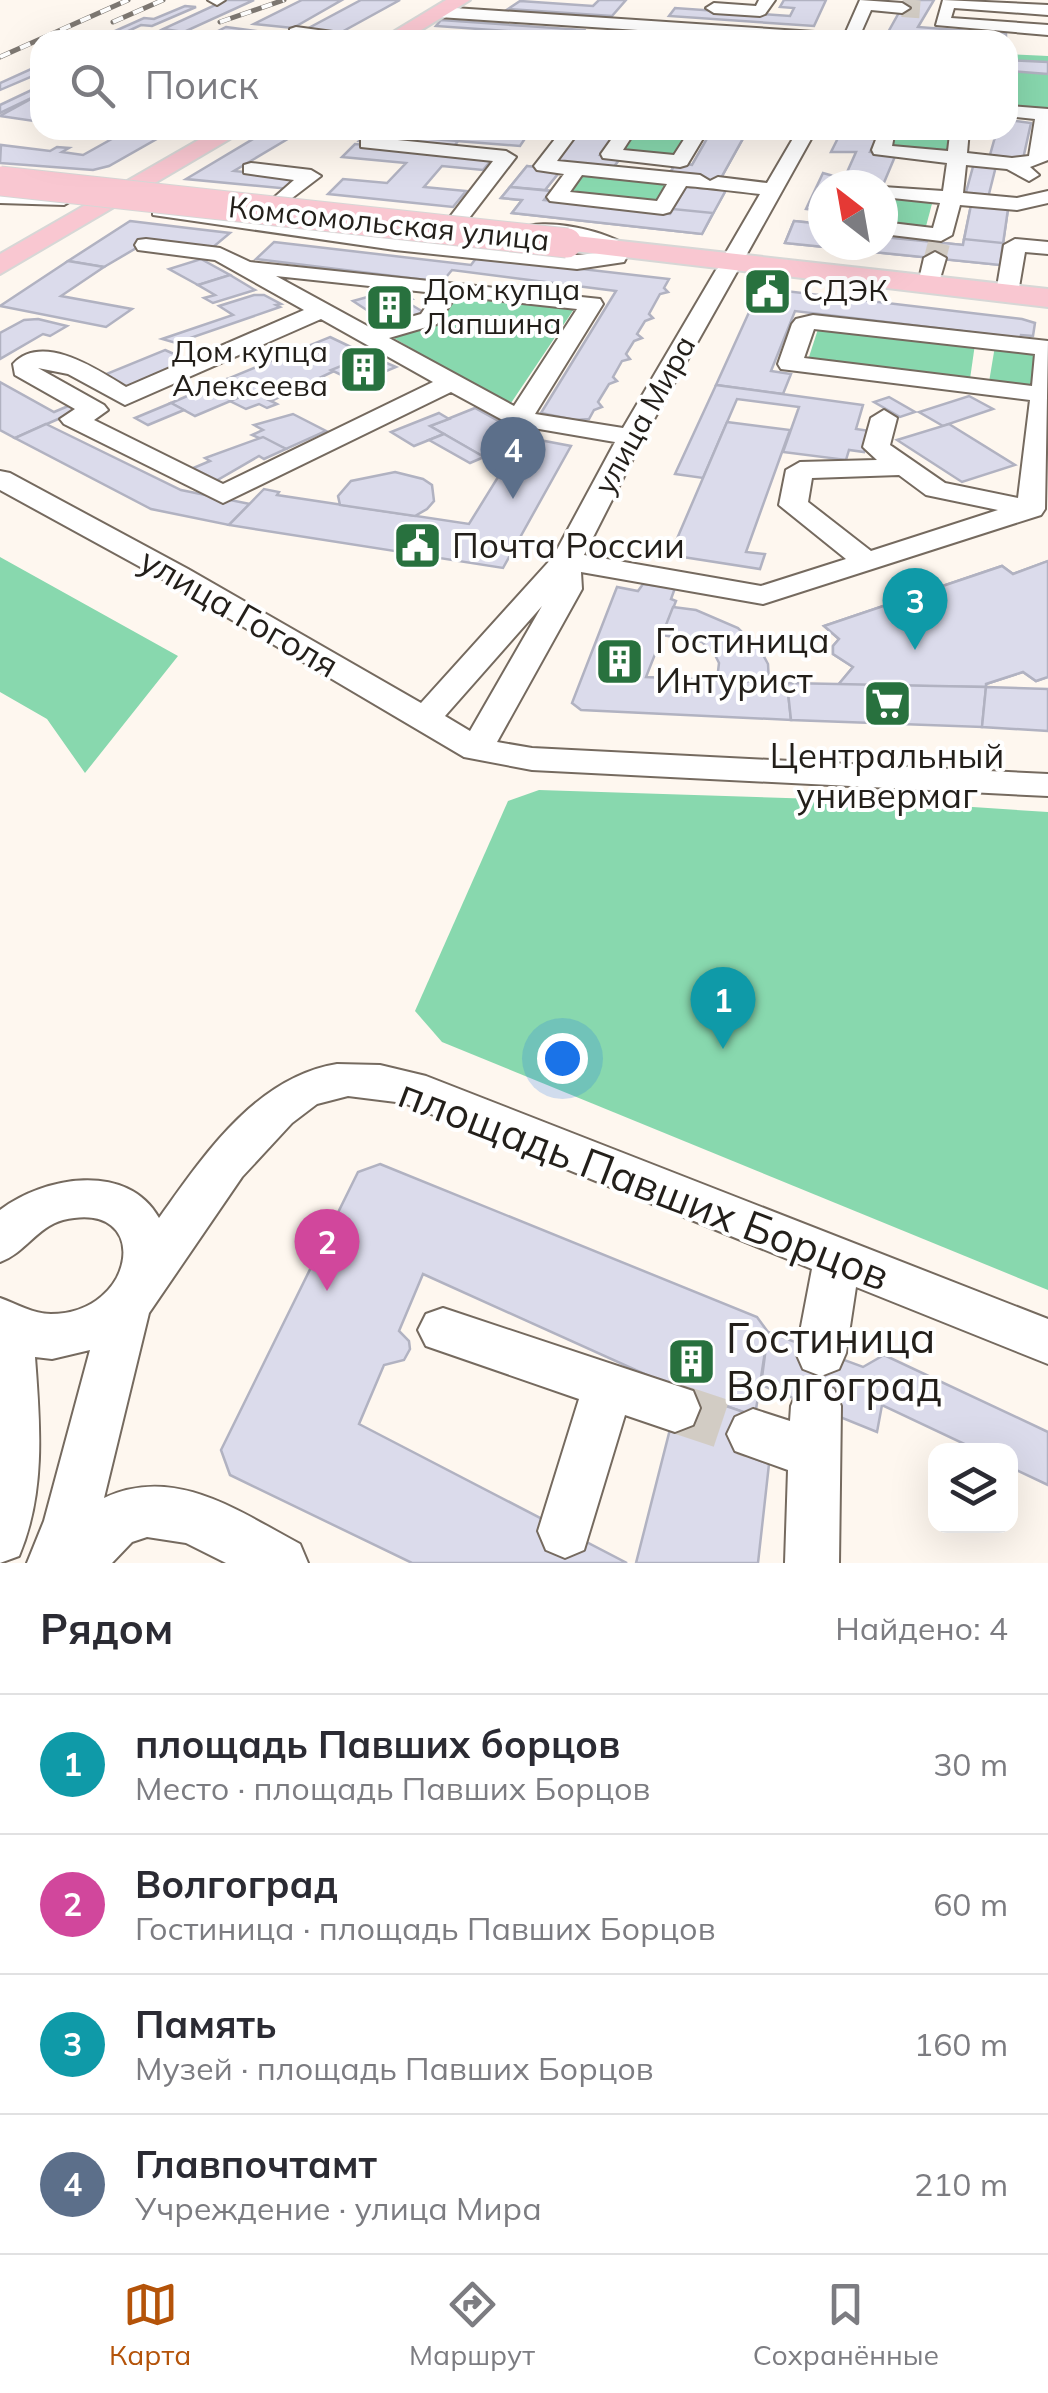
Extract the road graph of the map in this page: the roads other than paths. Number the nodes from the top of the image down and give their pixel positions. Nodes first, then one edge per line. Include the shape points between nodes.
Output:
1 (460, 0) edge
2 (767, 0) edge
3 (867, 3) edge
4 (673, 4) dead end
5 (691, 6) dead end
6 (902, 8) dead end
7 (1048, 10) edge
8 (440, 12) junction
9 (612, 18) junction
10 (658, 26) junction
11 (408, 30) edge
12 (598, 30) edge
13 (713, 30) edge
14 (855, 30) edge
15 (987, 30) edge
16 (1048, 30) edge
17 (1018, 36) edge
18 (1018, 113) edge
19 (1047, 115) edge
20 (213, 140) edge
21 (564, 140) edge
22 (620, 140) edge
23 (693, 140) edge
24 (802, 140) edge
25 (883, 140) edge
26 (958, 140) edge
27 (368, 143) dead end
28 (902, 152) junction
29 (1012, 164) junction
30 (628, 165) junction
31 (252, 168) dead end
32 (662, 168) junction
33 (577, 169) junction
34 (894, 170) edge
35 (953, 178) junction
36 (699, 181) junction
37 (0, 182) edge
38 (898, 184) edge
39 (1048, 184) edge
40 (774, 190) junction
41 (117, 191) junction
42 (0, 197) edge
43 (1048, 197) edge
44 (279, 202) junction
45 (1017, 204) junction
46 (456, 222) junction
47 (256, 226) junction
48 (1048, 229) edge
49 (898, 236) edge
50 (1016, 241) junction
51 (146, 245) dead end
52 (1048, 248) edge
53 (618, 253) junction
54 (936, 255) junction
55 (230, 260) junction
56 (0, 266) edge
57 (729, 266) junction
58 (450, 288) junction
59 (1006, 293) junction
60 (1048, 298) edge
61 (322, 310) junction
62 (368, 336) junction
63 (991, 342) junction
64 (1048, 349) edge
65 (452, 382) junction
66 (979, 386) junction
67 (1046, 394) edge
68 (884, 418) dead end
69 (519, 419) junction
70 (1044, 425) edge
71 (631, 437) junction
72 (903, 468) junction
73 (0, 479) edge
74 (1031, 509) junction
75 (566, 561) junction
76 (867, 562) junction
77 (424, 720) junction
78 (476, 749) junction
79 (1048, 785) edge
80 (2, 1237) edge
81 (836, 1259) junction
82 (136, 1289) junction
83 (4, 1324) edge
84 (443, 1330) dead end
85 (1048, 1342) edge
86 (821, 1354) dead end
87 (608, 1386) junction
88 (675, 1408) tunnel mouth
89 (754, 1434) tunnel mouth
90 (565, 1531) dead end
91 (0, 1538) edge
92 (54, 1563) edge
93 (78, 1563) edge
94 (281, 1563) edge
95 (812, 1563) edge

1 - 8 main road
2 - 5 street via 760,11
3 - 6 street
3 - 14 street
4 - 10 street
7 - 15 street via 948,2 937,11 942,22
8 - 9 street
8 - 11 main road
9 - 10 street
9 - 12 street
10 - 13 street
16 - 17 street
18 - 19 street
19 - 29 street via 1038,160
20 - 41 main road
21 - 33 street via 544,166
22 - 30 street via 610,154
23 - 32 street via 680,161
24 - 40 street, улица Мира
25 - 28 street via 881,150
26 - 35 street
27 - 46 street via 506,156
28 - 34 street
28 - 35 street
29 - 35 street
29 - 39 street
30 - 32 street
30 - 33 street
31 - 44 street via 311,176
32 - 36 street
33 - 36 street via 557,197 662,208
35 - 38 street
35 - 45 street
35 - 54 street
36 - 40 street
37 - 41 street
37 - 53 main road, Комсомольская улица, bridge
40 - 57 street, улица Мира
41 - 42 street
41 - 44 street
41 - 47 street
41 - 56 main road
43 - 45 street
44 - 46 street
45 - 50 street via 1026,209
46 - 53 street via 594,237
47 - 53 street via 577,262
47 - 55 street
48 - 50 street
49 - 54 street
50 - 52 street
50 - 59 street
51 - 55 street
53 - 57 main road, Комсомольская улица
54 - 57 main road, Комсомольская улица
54 - 59 main road, Комсомольская улица
55 - 58 street
55 - 61 street
57 - 71 street, улица Мира
58 - 62 street via 429,319
58 - 69 street via 592,304
59 - 60 main road, Комсомольская улица
61 - 62 street
61 - 65 street via 125,397 55,359 25,364 28,375 94,410 73,419 223,495
62 - 65 street
63 - 64 street
63 - 66 street
63 - 66 street via 812,322 804,324 790,364
64 - 67 street
65 - 69 street
66 - 67 street
67 - 70 street
68 - 72 street via 876,448
69 - 71 street
70 - 74 street
71 - 75 street, улица Мира
72 - 74 street via 936,489
72 - 76 street via 800,470 793,505
73 - 77 street, улица Гоголя
74 - 76 street
75 - 76 street via 763,595
75 - 77 street, улица Мира
75 - 78 street, улица Мира via 567,590
77 - 78 street, улица Гоголя
78 - 79 street via 532,759
80 - 82 street via 34,1212 66,1200 114,1204 137,1221 147,1239
81 - 82 street, площадь Павших Борцов via 411,1088 348,1080 310,1088 276,1108
81 - 85 street, площадь Павших Борцов
81 - 86 street
82 - 83 street via 91,1330 69,1336 36,1337
82 - 92 street
83 - 91 street via 12,1416 8,1517
84 - 87 street
87 - 88 street
87 - 90 street
89 - 95 street via 816,1430
93 - 94 street via 97,1537 128,1514 176,1512

